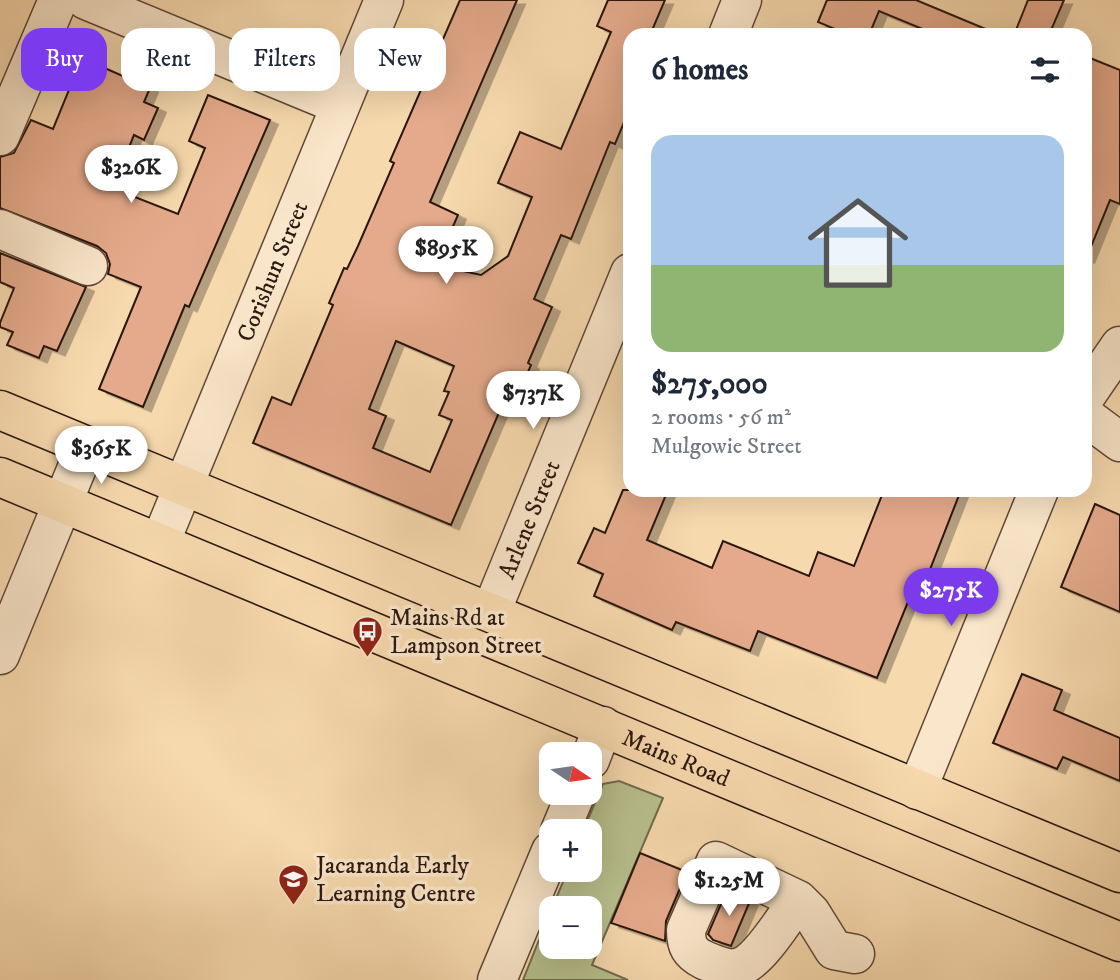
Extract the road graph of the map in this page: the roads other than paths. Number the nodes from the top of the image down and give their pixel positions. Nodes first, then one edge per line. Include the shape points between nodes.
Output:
1 (58, 0) edge
2 (86, 0) edge
3 (384, 0) edge
4 (742, 0) edge
5 (731, 28) edge
6 (340, 105) junction
7 (0, 136) edge
8 (0, 229) edge
9 (88, 266) dead end
10 (623, 290) edge
11 (1120, 346) edge
12 (1092, 387) edge
13 (0, 410) edge
14 (1092, 421) edge
15 (1120, 442) edge
16 (86, 446) junction
17 (0, 477) edge
18 (184, 485) junction
19 (1036, 497) edge
20 (62, 503) junction
21 (160, 543) junction
22 (491, 612) junction
23 (0, 655) edge
24 (594, 742) edge
25 (602, 745) edge
26 (917, 790) junction
27 (1120, 873) edge
28 (539, 880) edge
29 (798, 900) dead end
30 (1120, 942) edge
31 (855, 954) dead end
32 (497, 980) edge

1 - 7 street
2 - 6 street
3 - 6 street, Corishun Street
4 - 5 street
6 - 18 street, Corishun Street
8 - 9 street
10 - 22 street, Arlene Street
11 - 12 street
13 - 16 main road
14 - 15 street
16 - 18 main road
16 - 20 street
17 - 20 main road, Mains Road
18 - 21 street, Corishun Street
18 - 22 main road
19 - 26 street
20 - 21 main road, Mains Road
20 - 23 street
21 - 24 main road, Mains Road
22 - 26 main road
25 - 30 main road, Mains Road
26 - 27 main road
28 - 32 street
29 - 31 street via 834,950

